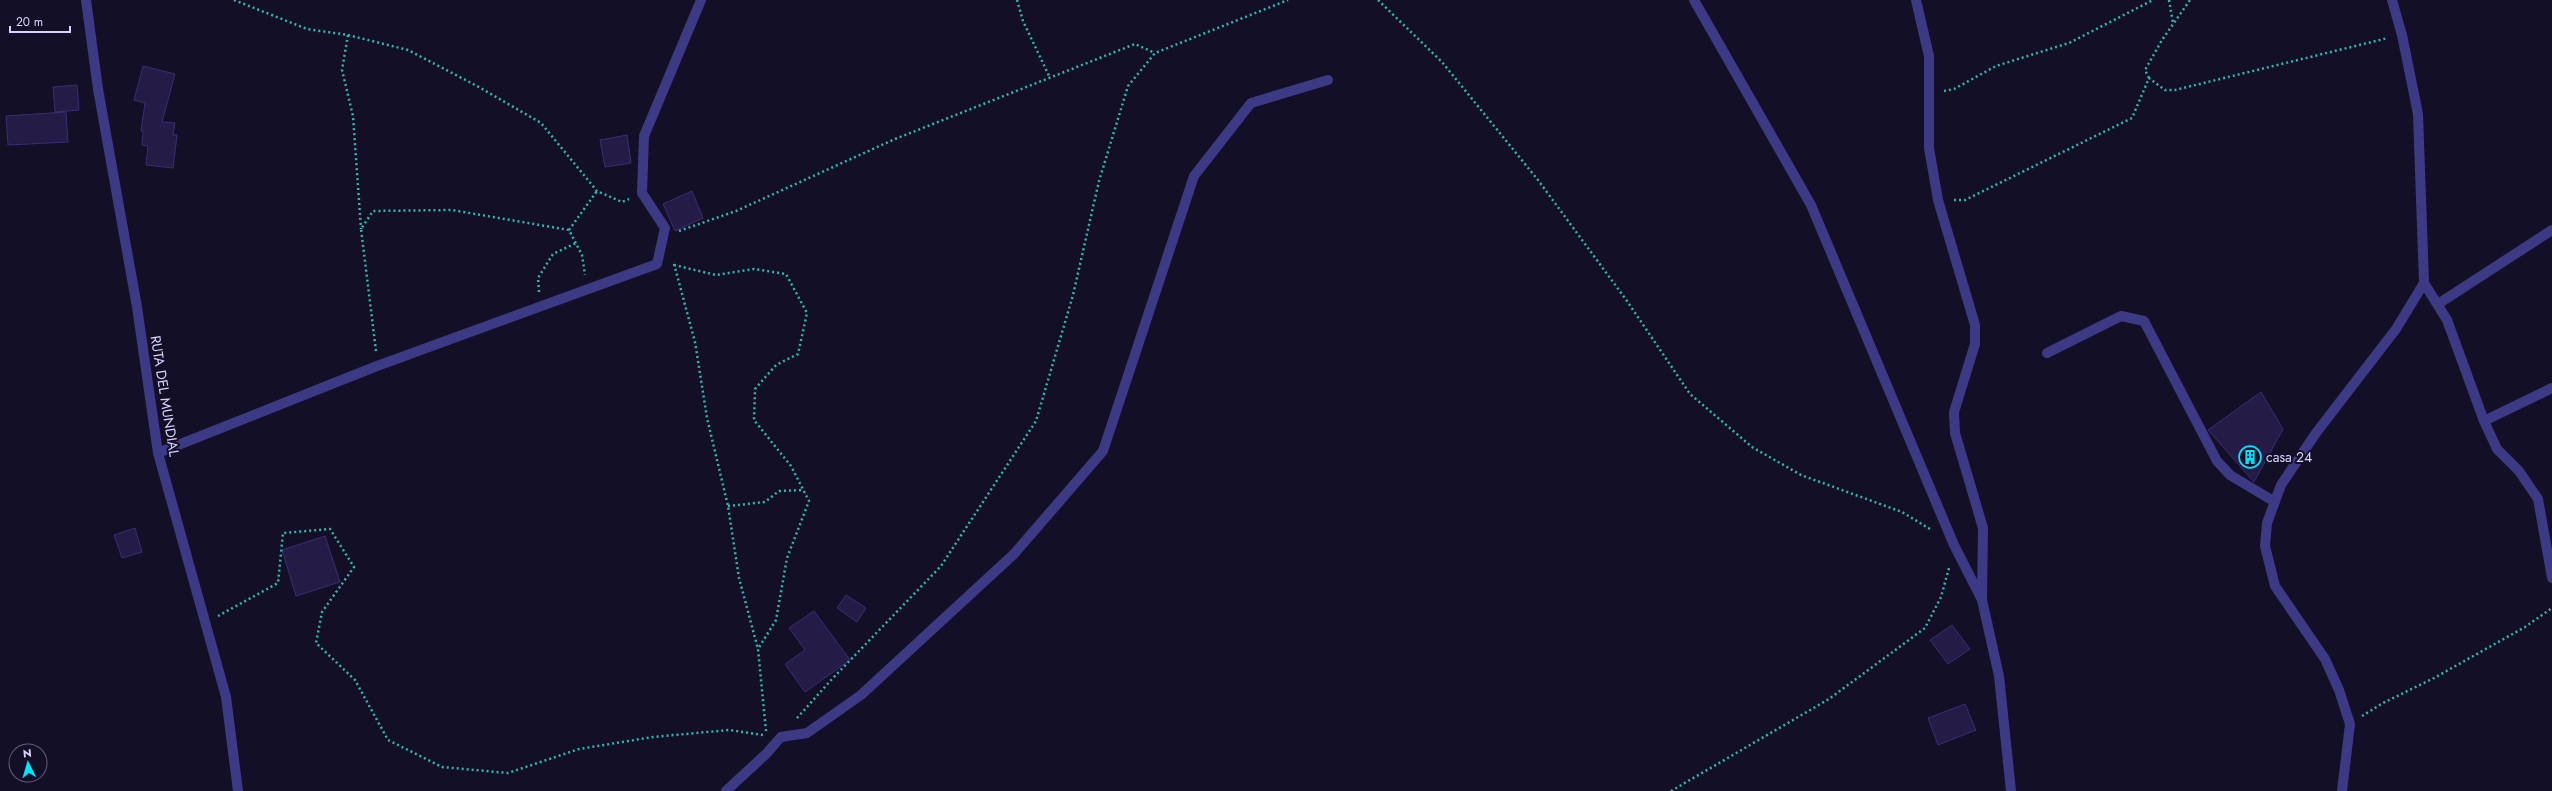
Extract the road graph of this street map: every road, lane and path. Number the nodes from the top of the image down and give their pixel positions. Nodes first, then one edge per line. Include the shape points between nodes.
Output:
1 (86, 0) edge
2 (234, 0) edge
3 (701, 0) edge
4 (1017, 0) edge
5 (1288, 0) edge
6 (1378, 0) edge
7 (1694, 0) edge
8 (1916, 0) edge
9 (2153, 0) edge
10 (2169, 0) edge
11 (2190, 0) edge
12 (2392, 0) edge
13 (2173, 24) junction
14 (348, 35) junction
15 (2402, 35) junction
16 (1155, 53) junction
17 (1050, 78) junction
18 (2149, 78) junction
19 (1328, 80) dead end
20 (1928, 94) junction
21 (596, 191) junction
22 (642, 193) junction
23 (1938, 200) junction
24 (361, 229) junction
25 (569, 230) junction
26 (2552, 230) edge
27 (663, 237) junction
28 (576, 243) junction
29 (660, 252) junction
30 (674, 265) junction
31 (2424, 283) junction
32 (588, 289) junction
33 (2438, 304) junction
34 (540, 307) junction
35 (2047, 353) dead end
36 (377, 366) junction
37 (2552, 388) edge
38 (2484, 421) junction
39 (158, 453) junction
40 (803, 490) junction
41 (2275, 502) junction
42 (728, 506) junction
43 (1954, 545) junction
44 (2552, 578) edge
45 (1982, 600) junction
46 (2552, 608) edge
47 (204, 622) junction
48 (758, 649) junction
49 (2350, 724) junction
50 (781, 737) junction
51 (238, 791) edge
52 (726, 791) edge
53 (1671, 791) edge
54 (2011, 791) edge
55 (2342, 791) edge

1 - 39 street, RUTA DEL MUNDIAL via 98,89 137,307
2 - 14 path via 308,29
3 - 22 street via 644,136
4 - 17 path via 1023,21
5 - 16 path
6 - 43 path via 1442,62 1538,180 1627,301 1690,394 1752,447 1801,475 1902,512
7 - 43 street via 1811,205
8 - 20 street via 1929,56
9 - 20 path via 2070,43 1996,66 1954,89
10 - 13 path
11 - 13 path
12 - 15 street
13 - 18 path via 2145,70
14 - 21 path via 408,50 541,123
14 - 24 path via 342,70 353,116
15 - 18 path via 2175,90 2165,90
15 - 31 street via 2418,114
16 - 17 path via 1136,44
16 - 50 path via 1128,86 1099,181 1073,295 1036,421 941,566 832,679
17 - 27 path via 895,139 736,211
18 - 23 path via 2132,118 1965,200
19 - 50 street via 1251,103 1194,176 1103,451 1014,554 861,695 807,733
20 - 23 street via 1929,148
21 - 22 path via 622,202
21 - 25 path
22 - 27 street via 665,228
23 - 45 street via 1976,325 1975,344 1954,412 1955,433 1983,528
24 - 25 path via 373,211 452,210
24 - 36 path
25 - 28 path
26 - 33 street
27 - 29 street
28 - 32 path via 582,255
28 - 34 path via 553,254 538,278
29 - 30 path
29 - 32 street via 657,264
30 - 40 path via 716,274 754,269 786,274 806,313 798,354 776,365 755,389 754,420 791,466
30 - 42 path via 695,342 707,418
31 - 33 street
31 - 41 street via 2396,329 2316,433 2281,485
32 - 34 street
33 - 38 street via 2459,350
34 - 36 street
35 - 41 street via 2121,316 2144,321 2217,461 2230,475
36 - 39 street
37 - 38 street
38 - 44 street via 2497,449 2519,471 2538,499
39 - 47 street, RUTA DEL MUNDIAL
40 - 42 path via 779,491 765,502
40 - 48 path via 808,501 787,558 776,620
41 - 49 street via 2267,523 2265,546 2275,586 2325,659
42 - 48 path via 739,578
43 - 45 street
43 - 53 path via 1941,597 1925,628 1829,699
45 - 54 street via 1999,676
46 - 49 path via 2525,627 2434,678 2383,703
47 - 48 path via 241,605 278,583 283,533 330,530 354,567 322,612 316,643 355,680 388,740 442,767 508,773 579,749 653,737 729,730 766,735
47 - 51 street, RUTA DEL MUNDIAL via 226,697
49 - 55 street
50 - 52 street

